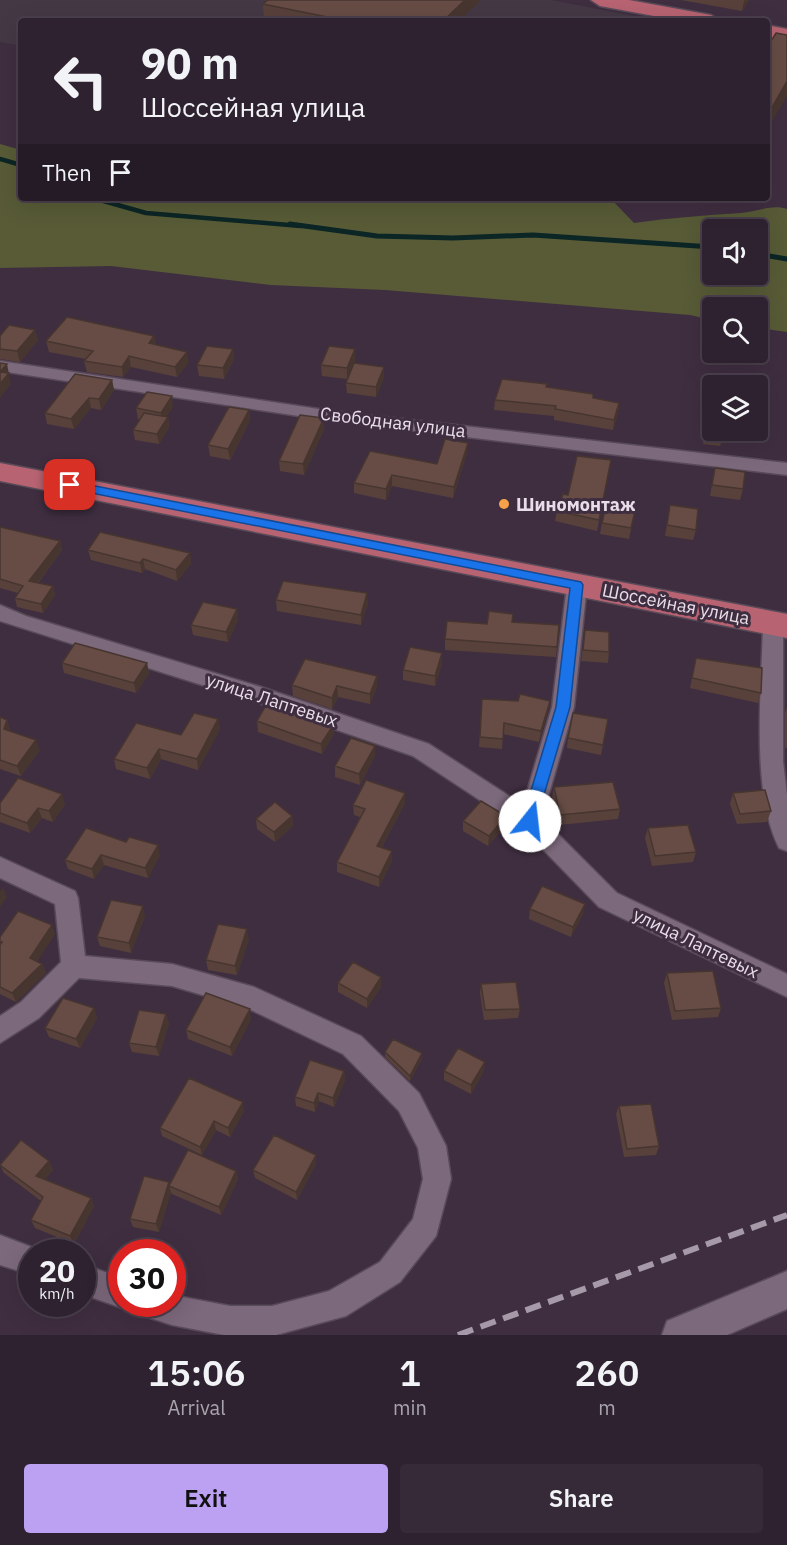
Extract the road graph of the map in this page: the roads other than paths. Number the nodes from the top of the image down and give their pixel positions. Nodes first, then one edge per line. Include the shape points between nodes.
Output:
1 (600, 0) edge
2 (695, 18) edge
3 (770, 32) edge
4 (787, 35) edge
5 (0, 366) edge
6 (787, 469) edge
7 (0, 472) edge
8 (577, 585) junction
9 (0, 612) edge
10 (780, 625) edge
11 (530, 821) junction
12 (787, 841) edge
13 (0, 867) edge
14 (74, 966) junction
15 (787, 986) edge
16 (0, 1031) edge
17 (0, 1250) edge
18 (18, 1256) edge
19 (787, 1290) edge
20 (186, 1312) edge
21 (681, 1335) edge

1 - 2 main road
3 - 4 main road
5 - 6 street, Свободная улица via 332,416
7 - 8 main road, Шоссейная улица
8 - 10 main road, Шоссейная улица
8 - 11 street via 563,707
9 - 11 street, улица Лаптевых via 421,750
10 - 12 street via 772,761 776,799
11 - 15 street, улица Лаптевых via 608,900
13 - 14 street via 66,898
14 - 16 street via 30,1010
14 - 20 street via 172,975 254,999 352,1045 409,1102 432,1146 437,1179 426,1226 390,1272 335,1305 272,1321 230,1321
17 - 18 street
19 - 21 street

